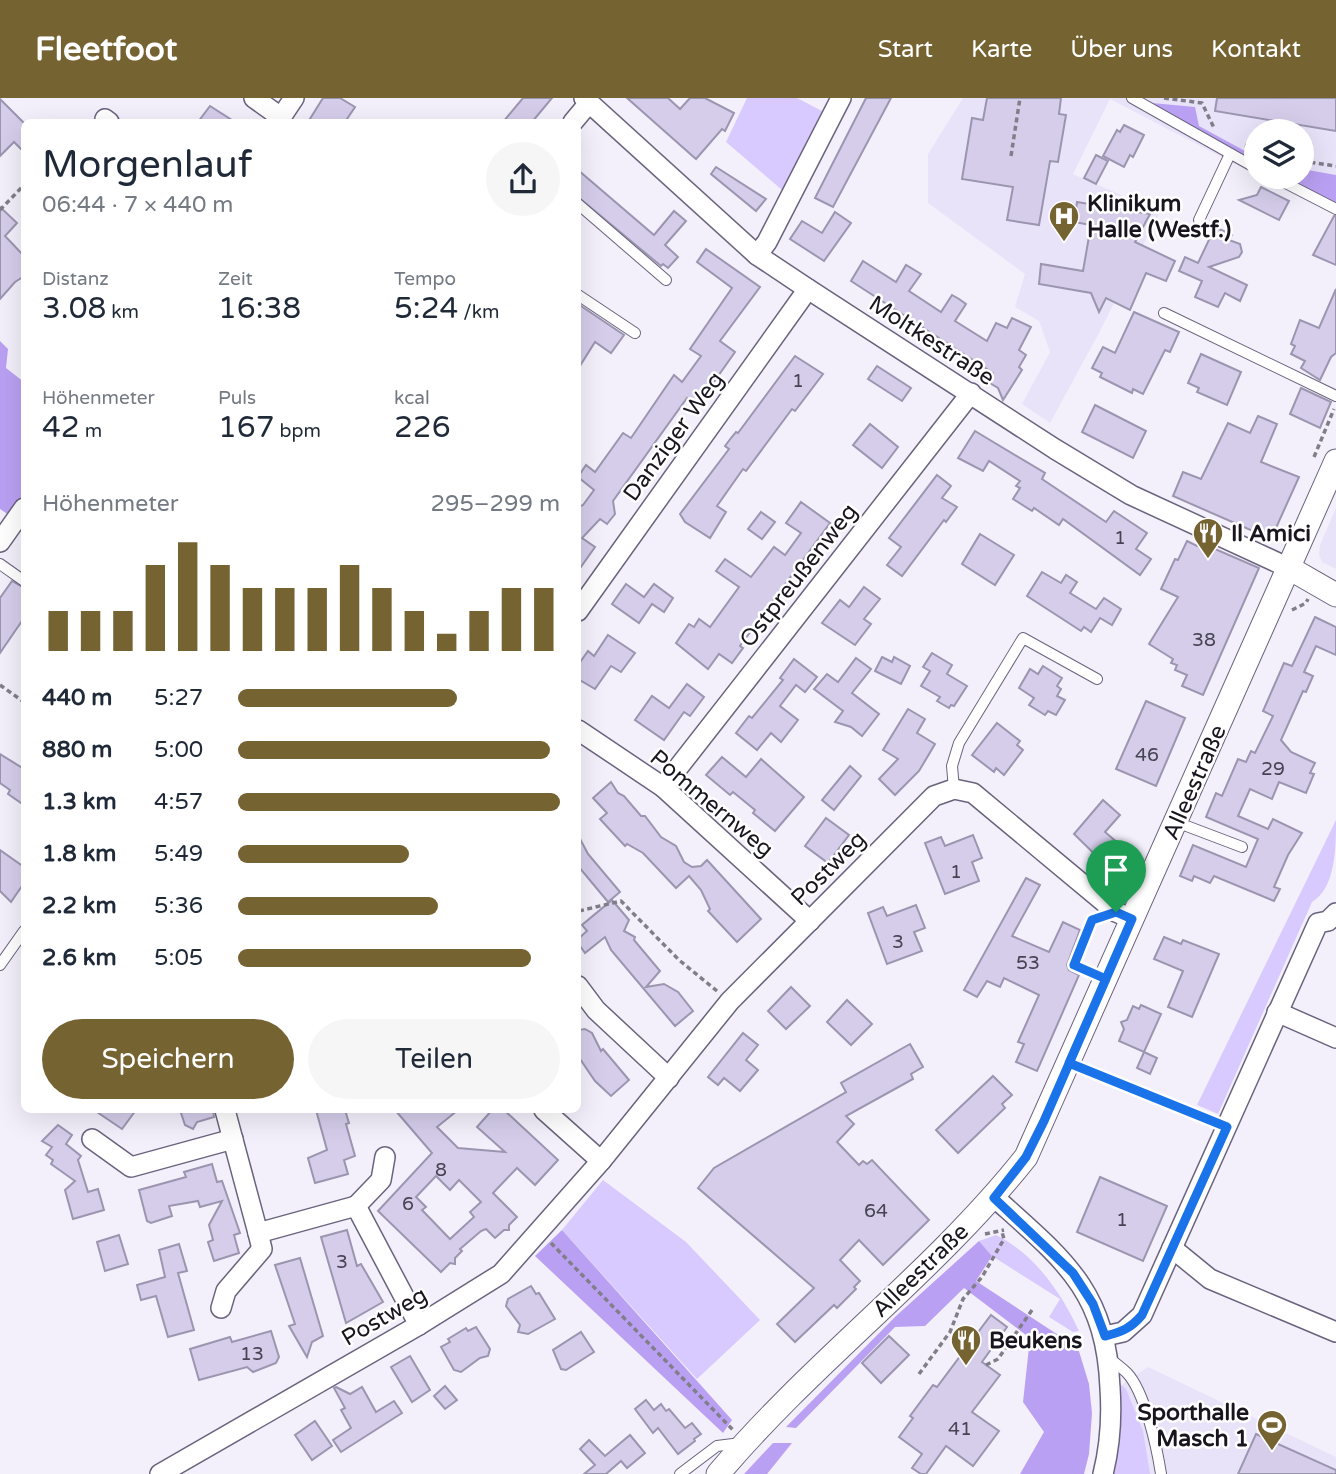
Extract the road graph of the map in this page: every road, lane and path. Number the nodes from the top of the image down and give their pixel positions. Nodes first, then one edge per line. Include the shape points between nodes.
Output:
1 (254, 98) edge
2 (294, 98) edge
3 (841, 98) edge
4 (1020, 98) edge
5 (1132, 98) edge
6 (1164, 98) edge
7 (587, 100) edge
8 (279, 119) edge
9 (281, 119) edge
10 (575, 119) edge
11 (1220, 133) dead end
12 (1236, 142) dead end
13 (1244, 145) edge
14 (1230, 154) junction
15 (1011, 156) dead end
16 (1244, 162) edge
17 (1314, 163) edge
18 (1336, 166) edge
19 (21, 188) edge
20 (1297, 189) edge
21 (581, 207) edge
22 (1336, 209) edge
23 (0, 210) edge
24 (1199, 220) dead end
25 (757, 255) junction
26 (666, 280) dead end
27 (808, 289) junction
28 (581, 297) edge
29 (1164, 313) dead end
30 (635, 333) dead end
31 (971, 393) junction
32 (1336, 396) edge
33 (1336, 404) edge
34 (1336, 461) edge
35 (1309, 469) dead end
36 (21, 512) edge
37 (0, 542) edge
38 (0, 564) edge
39 (1289, 568) junction
40 (21, 578) edge
41 (1336, 595) edge
42 (581, 607) edge
43 (1097, 679) dead end
44 (0, 685) edge
45 (21, 700) edge
46 (581, 732) edge
47 (663, 787) junction
48 (954, 789) junction
49 (1176, 821) junction
50 (1242, 847) dead end
51 (581, 911) edge
52 (1336, 913) edge
53 (1124, 916) junction
54 (810, 921) junction
55 (21, 935) edge
56 (0, 965) edge
57 (1106, 979) junction
58 (581, 990) edge
59 (730, 1001) junction
60 (1277, 1012) junction
61 (1336, 1038) edge
62 (1069, 1063) junction
63 (669, 1078) junction
64 (226, 1113) edge
65 (547, 1113) edge
66 (1227, 1127) junction
67 (92, 1139) dead end
68 (233, 1139) junction
69 (385, 1157) dead end
70 (601, 1161) junction
71 (994, 1198) junction
72 (356, 1206) junction
73 (1016, 1217) junction
74 (1002, 1232) junction
75 (258, 1233) junction
76 (541, 1233) junction
77 (979, 1236) dead end
78 (1172, 1248) junction
79 (221, 1308) dead end
80 (1032, 1310) dead end
81 (419, 1325) junction
82 (1336, 1332) edge
83 (1105, 1336) junction
84 (1109, 1359) junction
85 (986, 1365) dead end
86 (919, 1374) dead end
87 (745, 1442) junction
88 (160, 1474) edge
89 (680, 1474) edge
90 (718, 1474) edge
91 (1103, 1474) edge
92 (1161, 1474) edge

1 - 8 street
2 - 9 street
3 - 25 street
4 - 15 path
5 - 14 lane
6 - 11 path via 1202,103
7 - 10 street
7 - 25 street, Moltkestraße
12 - 13 path
14 - 16 lane
14 - 24 lane
17 - 18 path
19 - 23 path
20 - 22 lane
21 - 26 lane
25 - 27 street, Moltkestraße
27 - 31 street, Moltkestraße
27 - 42 street, Danziger Weg
28 - 30 lane
29 - 32 lane
31 - 39 street, Moltkestraße via 1131,495
31 - 47 street, Ostpreußenweg
33 - 35 path
34 - 39 street, Alleestraße
36 - 37 street
38 - 40 lane
39 - 41 street
39 - 49 street, Alleestraße
43 - 48 lane via 1023,638 959,743 952,766
44 - 45 path
46 - 47 street, Pommernweg
47 - 54 street, Pommernweg
48 - 53 street via 973,793
48 - 54 street, Postweg via 934,796
49 - 50 lane
49 - 53 street, Alleestraße
51 - 59 path via 621,901 679,960
52 - 60 street via 1318,923
53 - 57 street, Alleestraße
53 - 57 lane via 1092,920 1074,965
54 - 59 street, Postweg
55 - 56 lane
57 - 62 street, Alleestraße
58 - 63 street via 596,1010
59 - 63 street, Postweg
60 - 61 street
60 - 66 street
62 - 66 path
62 - 71 street, Alleestraße via 1026,1157
63 - 70 street, Postweg
64 - 68 street
65 - 70 street
66 - 78 street
67 - 68 street via 131,1167
68 - 75 street
69 - 72 street via 382,1180
70 - 76 street, Postweg
71 - 73 street
71 - 87 street, Alleestraße
72 - 75 street
72 - 81 street
73 - 74 path
73 - 83 street via 1073,1273 1093,1304
74 - 77 path
74 - 86 path via 1004,1238 963,1299 950,1332
75 - 79 street via 262,1249 226,1291
76 - 81 street, Postweg via 501,1274
76 - 87 path
78 - 82 street via 1210,1279
78 - 83 street via 1142,1315 1123,1332
80 - 85 path via 998,1359
81 - 88 street, Postweg
83 - 84 street
84 - 91 street via 1111,1420
84 - 92 lane via 1129,1375 1156,1442
87 - 89 lane via 718,1446
87 - 90 street, Alleestraße

